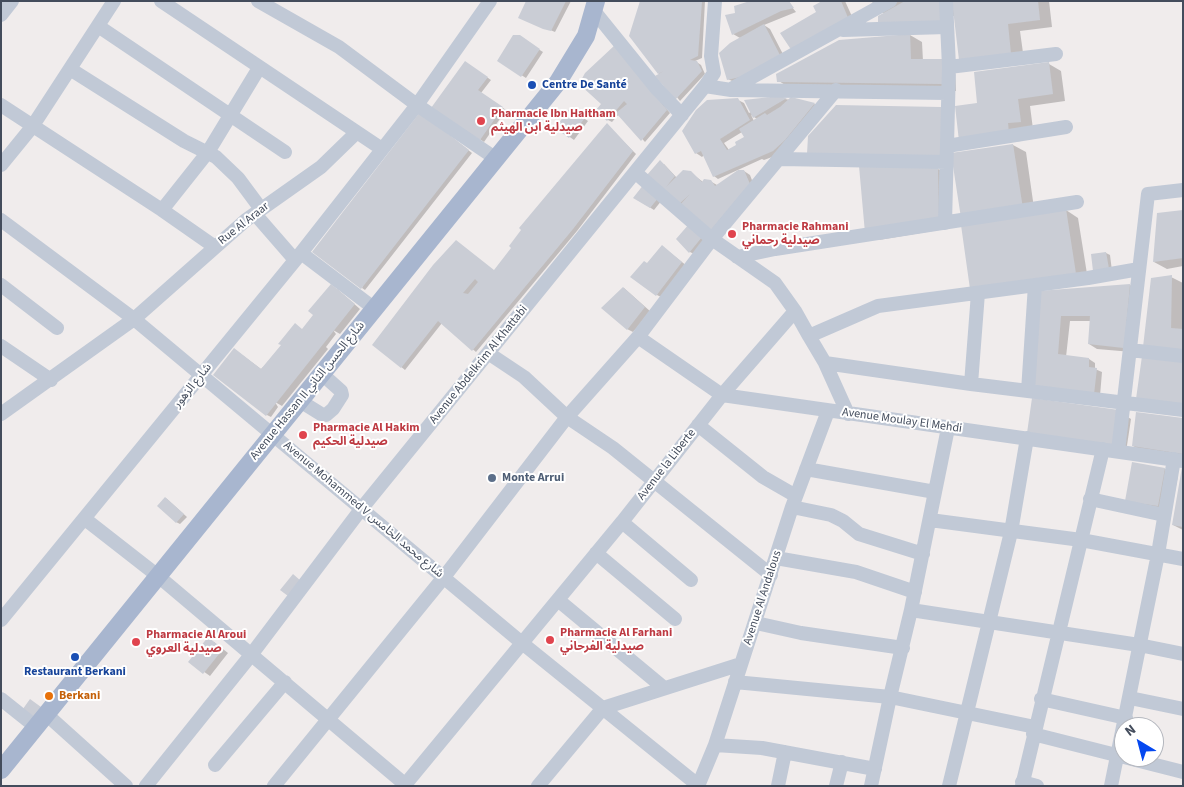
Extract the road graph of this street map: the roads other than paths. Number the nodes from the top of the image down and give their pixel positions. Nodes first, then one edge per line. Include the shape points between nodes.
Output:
1 (12, 1) edge
2 (114, 1) edge
3 (161, 1) edge
4 (258, 1) edge
5 (490, 1) edge
6 (715, 1) edge
7 (890, 1) edge
8 (946, 1) edge
9 (595, 6) edge
10 (1, 16) edge
11 (98, 26) junction
12 (947, 27) junction
13 (840, 30) junction
14 (1056, 54) dead end
15 (949, 67) junction
16 (259, 68) junction
17 (70, 69) junction
18 (705, 86) junction
19 (731, 90) junction
20 (836, 90) junction
21 (947, 92) junction
22 (1, 105) edge
23 (416, 105) junction
24 (682, 115) junction
25 (230, 116) junction
26 (32, 127) junction
27 (1066, 127) dead end
28 (356, 132) junction
29 (947, 146) junction
30 (382, 150) junction
31 (208, 152) junction
32 (285, 152) dead end
33 (495, 158) junction
34 (781, 158) junction
35 (946, 162) junction
36 (1, 165) edge
37 (636, 173) junction
38 (1183, 190) edge
39 (1077, 202) dead end
40 (162, 210) junction
41 (258, 212) junction
42 (2, 222) edge
43 (945, 223) junction
44 (712, 239) junction
45 (215, 247) junction
46 (298, 256) junction
47 (737, 257) junction
48 (1139, 269) junction
49 (1, 285) edge
50 (1035, 286) junction
51 (978, 293) junction
52 (375, 309) junction
53 (795, 311) junction
54 (134, 319) junction
55 (57, 328) dead end
56 (809, 336) junction
57 (638, 337) junction
58 (1, 346) edge
59 (1130, 350) junction
60 (488, 353) junction
61 (1183, 356) edge
62 (825, 363) junction
63 (322, 374) junction
64 (201, 376) junction
65 (51, 380) junction
66 (971, 384) junction
67 (1028, 391) junction
68 (722, 395) junction
69 (300, 401) junction
70 (1124, 403) junction
71 (1183, 410) edge
72 (828, 411) junction
73 (1, 414) edge
74 (848, 414) junction
75 (567, 417) junction
76 (698, 425) junction
77 (948, 428) junction
78 (272, 434) junction
79 (1027, 438) junction
80 (1103, 449) junction
81 (1118, 451) junction
82 (1178, 460) edge
83 (806, 469) junction
84 (654, 482) junction
85 (935, 492) junction
86 (1090, 499) junction
87 (794, 502) junction
88 (362, 508) junction
89 (1164, 515) junction
90 (85, 519) junction
91 (930, 520) junction
92 (622, 522) junction
93 (1011, 532) junction
94 (1082, 540) junction
95 (596, 553) junction
96 (923, 554) junction
97 (1158, 554) junction
98 (776, 558) junction
99 (1183, 559) edge
100 (771, 575) junction
101 (158, 576) junction
102 (444, 577) junction
103 (692, 580) dead end
104 (915, 592) junction
105 (558, 600) junction
106 (911, 610) junction
107 (675, 619) dead end
108 (1, 620) edge
109 (989, 621) junction
110 (756, 622) junction
111 (1057, 634) junction
112 (522, 643) junction
113 (1140, 646) junction
114 (903, 648) junction
115 (1183, 654) edge
116 (251, 655) junction
117 (741, 664) junction
118 (285, 682) junction
119 (735, 682) junction
120 (664, 688) junction
121 (890, 696) junction
122 (1130, 698) junction
123 (1, 699) edge
124 (1041, 699) junction
125 (603, 708) junction
126 (1183, 709) edge
127 (968, 713) junction
128 (1122, 717) edge
129 (1126, 717) edge
130 (329, 718) junction
131 (41, 721) junction
132 (1034, 730) junction
133 (715, 745) junction
134 (785, 752) junction
135 (1114, 754) edge
136 (842, 762) junction
137 (215, 765) dead end
138 (1118, 767) edge
139 (1164, 767) edge
140 (875, 769) junction
141 (1, 770) edge
142 (1183, 772) edge
143 (1022, 784) edge
144 (406, 785) edge
145 (126, 786) edge
146 (146, 786) edge
147 (274, 786) edge
148 (538, 786) edge
149 (698, 786) edge
150 (778, 786) edge
151 (836, 786) edge
152 (872, 786) edge
153 (949, 786) edge
154 (1037, 786) edge
155 (1111, 786) edge

1 - 10 street
2 - 11 street
3 - 16 street
4 - 23 street via 339,47
5 - 23 street, شارع الزهور
6 - 18 street, Avenue Abdelkrim Al Khattabi via 711,56 714,73
7 - 13 street
8 - 12 street
9 - 24 street via 657,89
9 - 33 main road, Avenue Hassan II شارع الحسن الثاني via 575,57
11 - 17 street
11 - 25 street
12 - 13 street
12 - 15 street
13 - 19 street
14 - 15 street
15 - 21 street
16 - 25 street
16 - 28 street
17 - 26 street
17 - 31 street via 184,141
18 - 19 street
18 - 24 street, Avenue Abdelkrim Al Khattabi
19 - 20 street
20 - 21 street
20 - 34 street
21 - 29 street
22 - 26 street
23 - 30 street, شارع الزهور
23 - 33 street
24 - 37 street, Avenue Abdelkrim Al Khattabi
25 - 31 street
25 - 32 street
26 - 36 street
26 - 40 street
27 - 29 street
28 - 30 street
28 - 41 street, Rue Al Araar via 321,167
29 - 35 street
30 - 46 street, شارع الزهور
31 - 40 street
31 - 41 street via 226,165
33 - 52 main road, Avenue Hassan II شارع الحسن الثاني
34 - 35 street
34 - 44 street
35 - 43 street
37 - 44 street
37 - 60 street, Avenue Abdelkrim Al Khattabi
38 - 48 street via 1148,194
39 - 43 street
40 - 45 street
41 - 45 street, Rue Al Araar
41 - 46 street
42 - 54 street, Avenue Mohammed V شارع محمد الخامس
43 - 47 street
44 - 47 street
44 - 57 street
45 - 54 street, Rue Al Araar
46 - 52 street
46 - 64 street, شارع الزهور
47 - 53 street via 775,283
48 - 50 street
48 - 59 street
49 - 55 street
50 - 51 street
50 - 67 street
51 - 56 street via 872,307
51 - 66 street
52 - 63 main road, Avenue Hassan II شارع الحسن الثاني
53 - 56 street
53 - 68 street, Avenue la Liberte
54 - 64 street, Avenue Mohammed V شارع محمد الخامس
54 - 65 street, Rue Al Araar
56 - 62 street
57 - 68 street, Avenue Moulay El Mehdi
57 - 75 street
58 - 65 street
59 - 61 street
59 - 70 street
60 - 75 street via 524,377
60 - 88 street, Avenue Abdelkrim Al Khattabi
62 - 66 street
62 - 74 street
63 - 69 main road, Avenue Hassan II شارع الحسن الثاني
63 - 69 street via 341,391 342,395 333,409 326,415 321,414
64 - 78 street, Avenue Mohammed V شارع محمد الخامس
64 - 90 street, شارع الزهور
65 - 73 street, Rue Al Araar
66 - 67 street
67 - 70 street
68 - 72 street, Avenue Moulay El Mehdi
68 - 76 street, Avenue la Liberte
69 - 78 main road, Avenue Hassan II شارع الحسن الثاني
70 - 71 street
70 - 81 street
72 - 74 street, Avenue Moulay El Mehdi
72 - 83 street, Avenue Al Andalous
74 - 77 street, Avenue Moulay El Mehdi
75 - 84 street via 613,448
75 - 102 street
76 - 84 street, Avenue la Liberte
76 - 87 street
77 - 79 street, Avenue Moulay El Mehdi
77 - 85 street
78 - 88 street, Avenue Mohammed V شارع محمد الخامس
78 - 101 main road, Avenue Hassan II شارع الحسن الثاني
79 - 80 street, Avenue Moulay El Mehdi
79 - 93 street
80 - 81 street, Avenue Moulay El Mehdi
80 - 86 street
81 - 82 street, Avenue Moulay El Mehdi
82 - 89 street
83 - 85 street
83 - 87 street, Avenue Al Andalous
84 - 92 street, Avenue la Liberte
84 - 100 street
85 - 91 street
86 - 89 street
86 - 94 street
87 - 96 street via 831,515 859,534
87 - 98 street, Avenue Al Andalous
88 - 102 street, Avenue Mohammed V شارع محمد الخامس
88 - 116 street, Avenue Abdelkrim Al Khattabi
89 - 97 street
90 - 101 street
90 - 108 street, شارع الزهور
91 - 93 street
91 - 96 street
92 - 95 street, Avenue la Liberte
92 - 103 street
93 - 94 street
93 - 109 street
94 - 97 street
94 - 111 street
95 - 105 street, Avenue la Liberte
95 - 107 street
96 - 104 street
97 - 99 street
97 - 113 street
98 - 100 street, Avenue Al Andalous
98 - 104 street via 856,572
100 - 110 street, Avenue Al Andalous
101 - 116 street
101 - 131 main road, Avenue Hassan II شارع الحسن الثاني
102 - 112 street, Avenue Mohammed V شارع محمد الخامس
102 - 130 street
104 - 106 street
105 - 112 street, Avenue la Liberte
105 - 120 street
106 - 109 street
106 - 114 street
109 - 111 street
109 - 127 street
110 - 114 street via 802,633
110 - 117 street, Avenue Al Andalous
111 - 113 street
111 - 124 street
112 - 125 street, Avenue Mohammed V شارع محمد الخامس
112 - 144 street, Avenue la Liberte
113 - 115 street
113 - 122 street
114 - 121 street
116 - 118 street
116 - 146 street, Avenue Abdelkrim Al Khattabi
117 - 119 street, Avenue Al Andalous
117 - 120 street
118 - 130 street
118 - 137 street
119 - 121 street
119 - 133 street, Avenue Al Andalous
120 - 125 street
121 - 127 street
121 - 140 street
122 - 126 street
122 - 129 street
123 - 131 street
124 - 128 street
124 - 132 street
125 - 148 street
125 - 149 street, Avenue Mohammed V شارع محمد الخامس
127 - 132 street
127 - 153 street
130 - 144 street
130 - 147 street
131 - 141 main road, Avenue Hassan II شارع الحسن الثاني
131 - 145 street
132 - 135 street
132 - 143 street
133 - 134 street
133 - 149 street, Avenue Al Andalous
134 - 136 street
134 - 150 street
136 - 140 street
136 - 151 street
138 - 155 street
139 - 142 street
140 - 152 street
143 - 154 street

